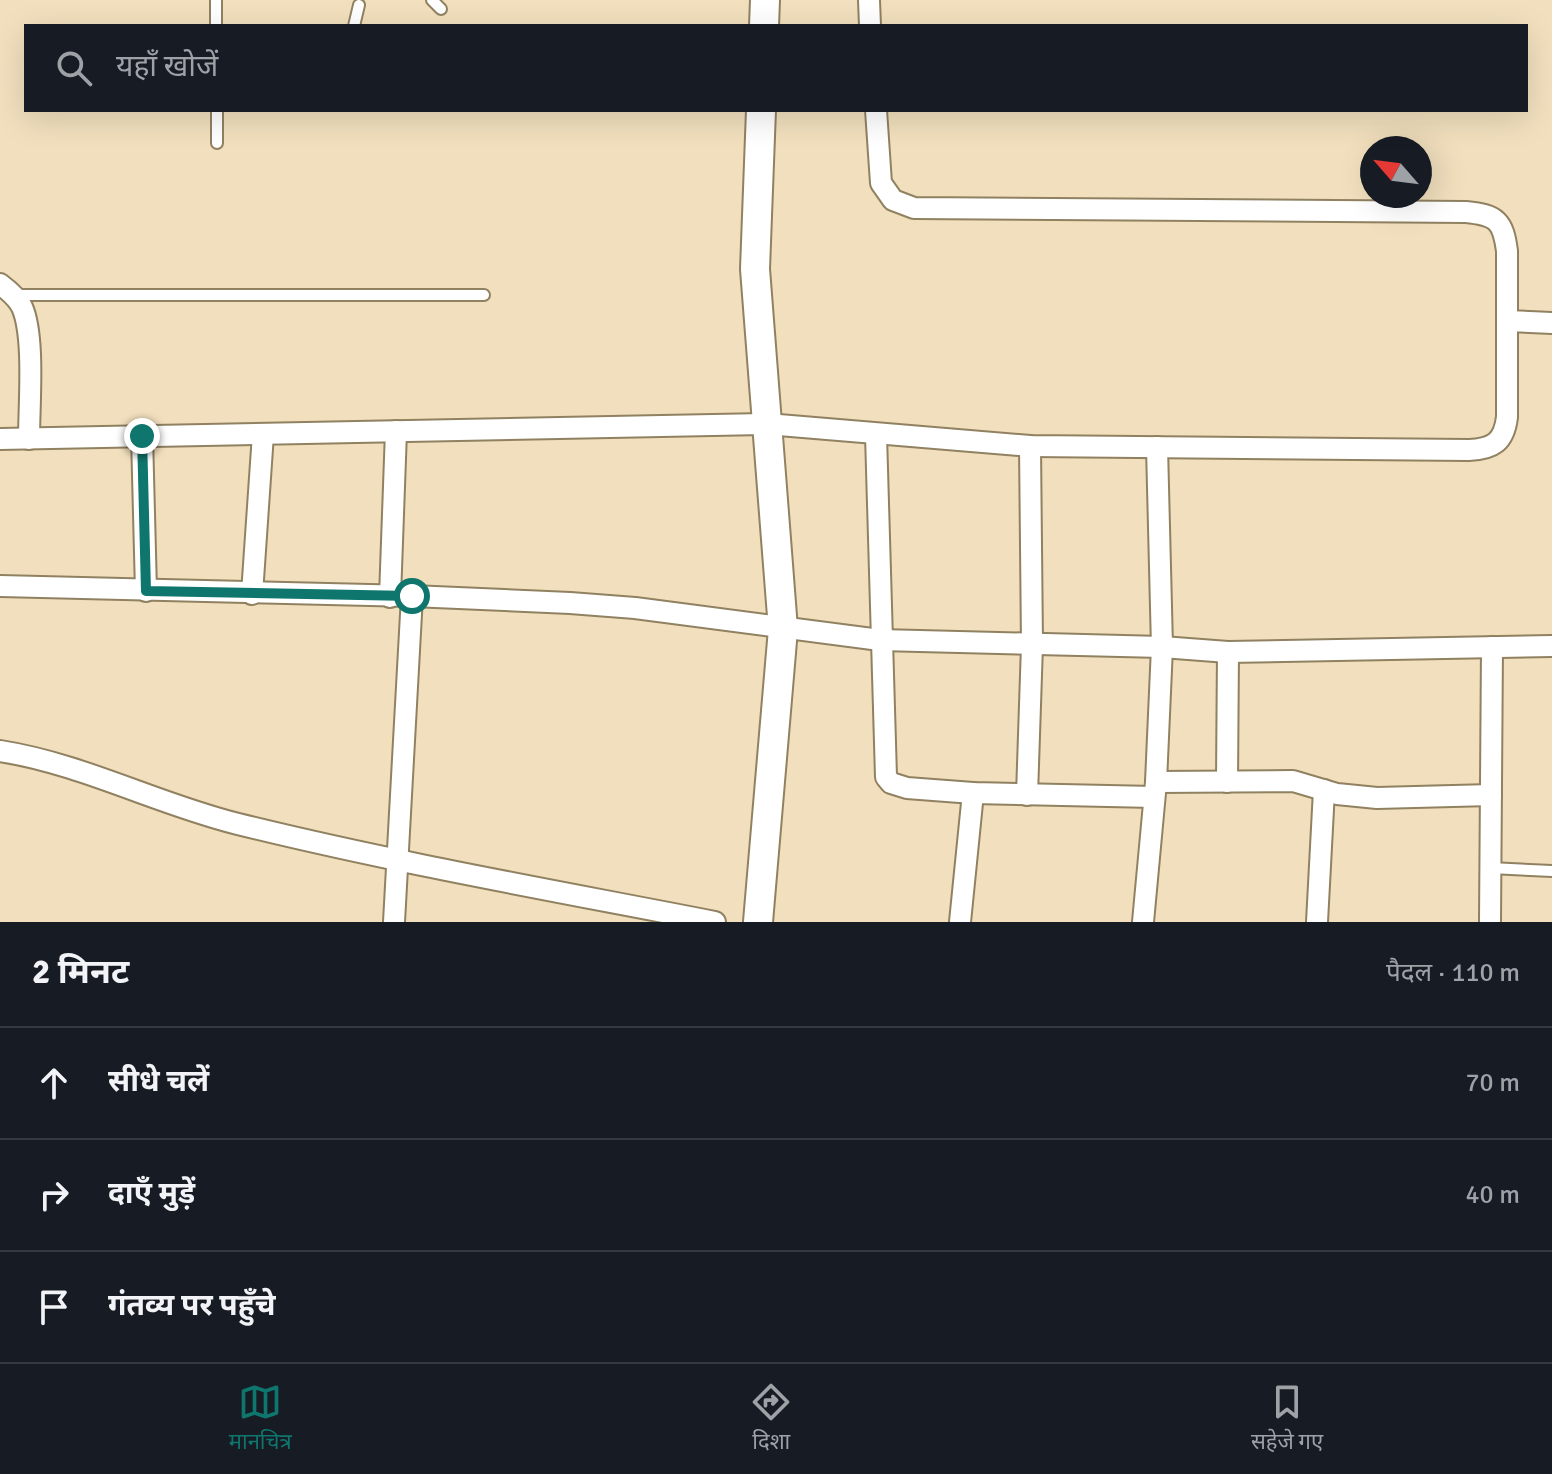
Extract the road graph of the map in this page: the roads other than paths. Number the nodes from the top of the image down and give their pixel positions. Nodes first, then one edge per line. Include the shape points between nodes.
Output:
1 (216, 0) edge
2 (432, 0) edge
3 (765, 0) edge
4 (869, 0) edge
5 (359, 5) dead end
6 (441, 9) dead end
7 (216, 24) edge
8 (354, 24) edge
9 (764, 24) edge
10 (870, 24) edge
11 (217, 112) edge
12 (761, 112) edge
13 (876, 112) edge
14 (217, 143) dead end
15 (7, 290) edge
16 (484, 295) dead end
17 (1507, 321) junction
18 (1552, 323) edge
19 (767, 424) junction
20 (396, 431) junction
21 (263, 434) junction
22 (876, 435) junction
23 (142, 436) junction
24 (0, 439) edge
25 (29, 439) junction
26 (1030, 446) junction
27 (1157, 447) junction
28 (0, 586) edge
29 (146, 591) junction
30 (252, 594) junction
31 (412, 596) junction
32 (390, 597) junction
33 (783, 629) junction
34 (880, 640) junction
35 (1032, 645) junction
36 (1552, 646) edge
37 (1162, 647) junction
38 (1492, 647) junction
39 (1228, 652) junction
40 (0, 751) edge
41 (1227, 782) junction
42 (1155, 790) junction
43 (1324, 790) junction
44 (973, 793) junction
45 (1027, 795) junction
46 (1491, 795) junction
47 (399, 860) junction
48 (1490, 868) junction
49 (1552, 871) edge
50 (394, 922) edge
51 (715, 922) edge
52 (758, 922) edge
53 (960, 922) edge
54 (1143, 922) edge
55 (1317, 922) edge
56 (1490, 922) edge

1 - 7 lane
2 - 6 lane
3 - 9 street
4 - 10 street
5 - 8 lane
11 - 14 lane
12 - 19 street via 755,269
13 - 17 street via 881,183 893,200 914,208 1466,212 1493,218 1504,232 1507,251
15 - 16 lane
15 - 25 street via 22,307 28,332
17 - 18 street
17 - 27 street via 1507,417 1501,439 1493,446
19 - 20 street
19 - 22 street
19 - 33 street
20 - 21 street
20 - 32 street
21 - 23 street
21 - 30 street
22 - 26 street
22 - 34 street
23 - 25 street
23 - 29 street
24 - 25 street
26 - 27 street
26 - 35 street
27 - 37 street
28 - 29 street
29 - 30 street
30 - 32 street
31 - 32 street
31 - 33 street via 622,607
31 - 47 street
33 - 34 street
33 - 52 street
34 - 35 street
34 - 44 street via 886,777 898,786
35 - 37 street
35 - 45 street
36 - 38 street
37 - 39 street
37 - 42 street
38 - 39 street
38 - 46 street
39 - 41 street
40 - 47 street via 63,765 237,824
41 - 42 street
41 - 43 street via 1293,781
42 - 45 street
42 - 54 street
43 - 46 street via 1377,798
43 - 55 street
44 - 45 street
44 - 53 street
46 - 48 street
47 - 50 street
47 - 51 street
48 - 49 lane
48 - 56 street

